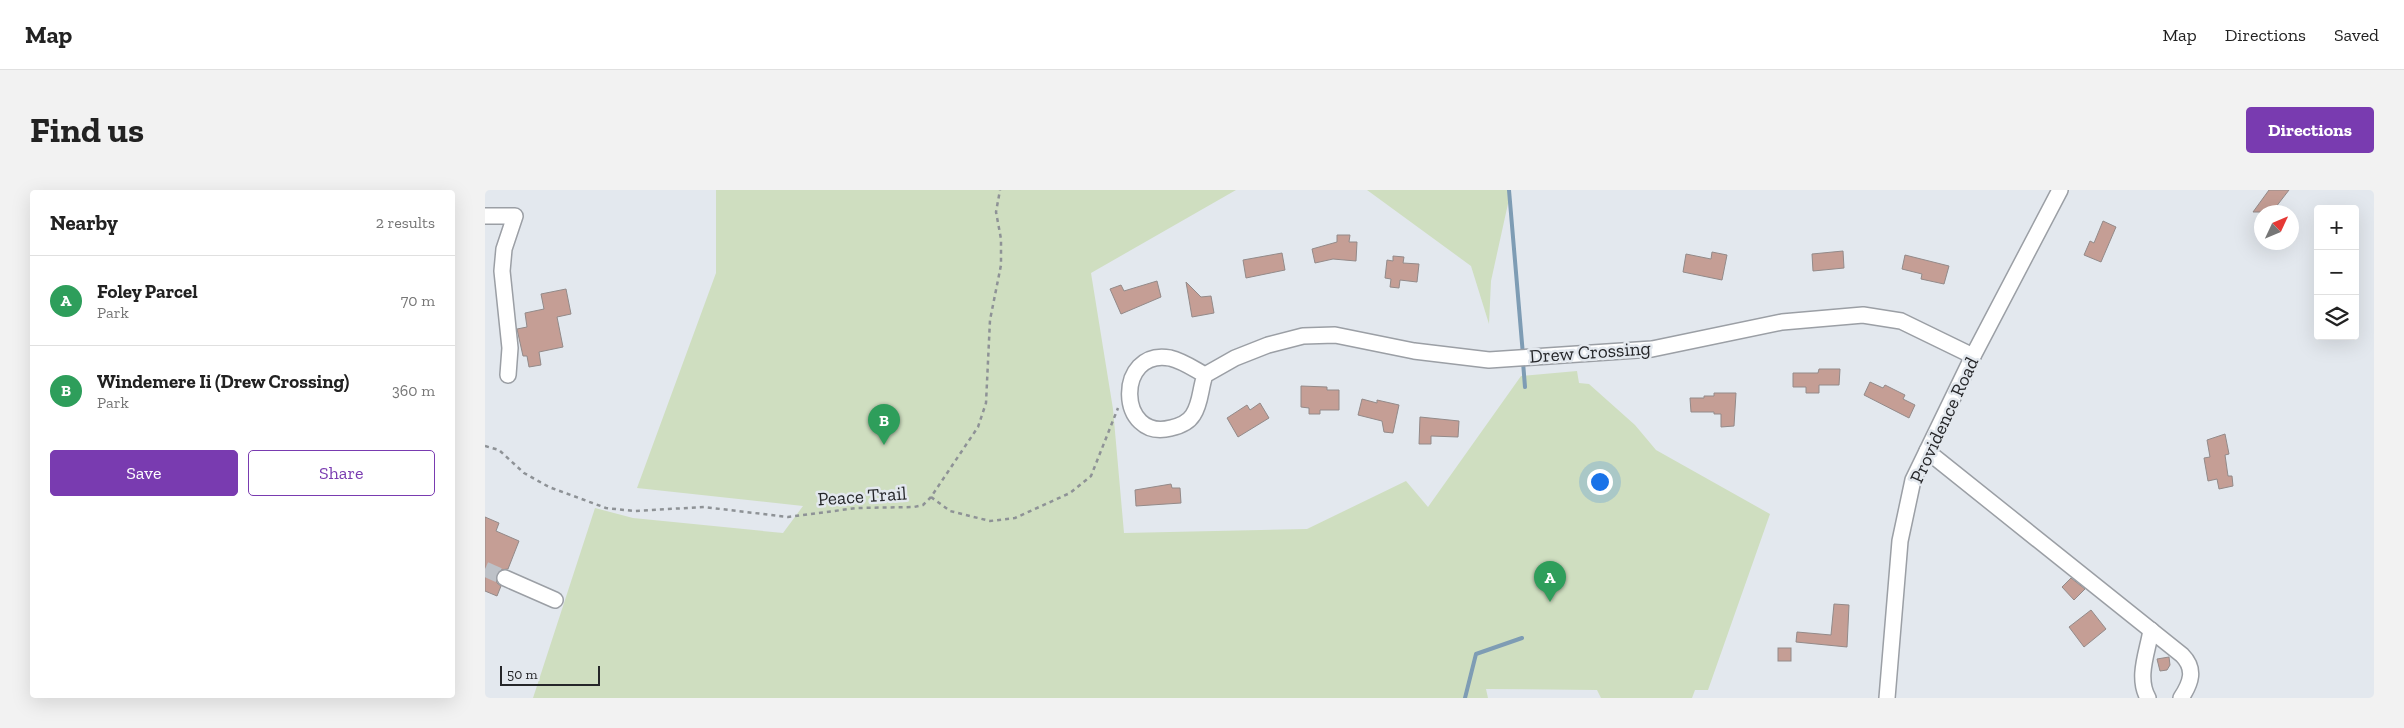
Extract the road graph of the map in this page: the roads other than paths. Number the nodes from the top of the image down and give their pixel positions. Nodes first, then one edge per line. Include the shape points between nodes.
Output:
1 (2059, 190) edge
2 (485, 216) edge
3 (1973, 356) junction
4 (508, 375) dead end
5 (1205, 375) junction
6 (1927, 451) junction
7 (505, 578) tunnel mouth
8 (555, 600) dead end
9 (2151, 630) junction
10 (1887, 698) edge
11 (2148, 698) edge
12 (2181, 698) edge

1 - 3 street, Providence Road
2 - 4 street via 515,216 504,249 502,270 510,348
3 - 5 street, Drew Crossing via 1901,322 1863,315 1782,322 1652,349 1489,360 1415,351 1335,335 1303,336 1235,358
3 - 6 street, Providence Road
5 - 5 street via 1199,405 1183,426 1163,430 1150,427 1137,418 1129,401 1128,389 1135,372 1145,363 1169,358
6 - 9 street
6 - 10 street, Providence Road via 1913,480 1900,541
7 - 8 street
9 - 11 street via 2143,672
9 - 12 street via 2188,661 2191,677

